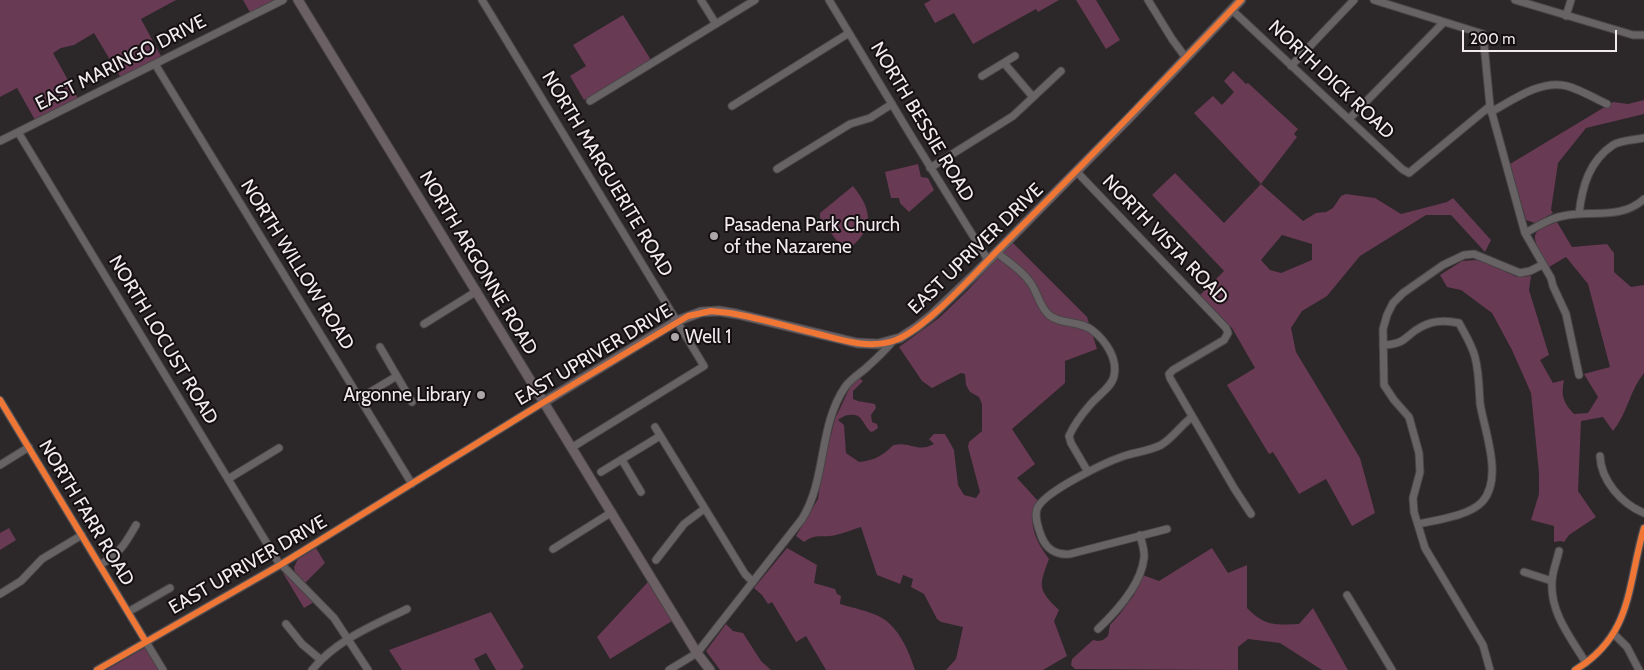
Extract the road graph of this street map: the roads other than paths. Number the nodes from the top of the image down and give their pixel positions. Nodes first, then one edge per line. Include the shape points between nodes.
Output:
1 (283, 0) edge
2 (298, 0) edge
3 (482, 0) edge
4 (701, 0) edge
5 (755, 0) edge
6 (829, 0) edge
7 (1148, 0) edge
8 (1241, 0) edge
9 (1354, 0) edge
10 (1374, 0) edge
11 (1515, 0) edge
12 (1571, 0) edge
13 (1232, 10) junction
14 (1566, 16) junction
15 (1444, 22) junction
16 (716, 24) junction
17 (849, 34) junction
18 (1644, 35) edge
19 (1015, 56) dead end
20 (1186, 58) junction
21 (1004, 63) junction
22 (155, 64) junction
23 (1291, 66) junction
24 (1061, 71) dead end
25 (982, 76) dead end
26 (1033, 97) junction
27 (590, 101) dead end
28 (892, 104) junction
29 (1607, 104) dead end
30 (732, 106) dead end
31 (1491, 109) junction
32 (1349, 119) junction
33 (18, 132) junction
34 (1644, 138) edge
35 (0, 141) edge
36 (930, 168) junction
37 (777, 169) dead end
38 (1076, 171) junction
39 (1644, 199) edge
40 (1579, 214) junction
41 (1525, 233) junction
42 (996, 252) junction
43 (988, 260) junction
44 (1542, 265) junction
45 (477, 292) junction
46 (677, 321) junction
47 (424, 324) dead end
48 (893, 341) junction
49 (1384, 345) junction
50 (380, 347) dead end
51 (1579, 375) dead end
52 (397, 376) junction
53 (360, 398) junction
54 (0, 400) edge
55 (412, 402) dead end
56 (544, 402) junction
57 (1192, 417) junction
58 (655, 427) dead end
59 (660, 436) junction
60 (29, 447) junction
61 (279, 448) dead end
62 (571, 448) junction
63 (1600, 456) dead end
64 (622, 460) junction
65 (0, 465) edge
66 (601, 472) dead end
67 (1088, 472) junction
68 (228, 479) junction
69 (412, 484) junction
70 (641, 492) dead end
71 (704, 509) junction
72 (612, 512) junction
73 (1644, 513) edge
74 (1251, 514) dead end
75 (1418, 524) junction
76 (136, 525) dead end
77 (1644, 528) edge
78 (1167, 529) dead end
79 (82, 535) junction
80 (1140, 535) junction
81 (553, 549) dead end
82 (1559, 552) dead end
83 (656, 560) dead end
84 (100, 565) junction
85 (281, 565) junction
86 (1524, 572) dead end
87 (1552, 581) junction
88 (753, 582) junction
89 (170, 588) dead end
90 (0, 594) edge
91 (1347, 595) dead end
92 (408, 609) dead end
93 (128, 612) junction
94 (286, 624) dead end
95 (1098, 629) dead end
96 (1614, 634) junction
97 (348, 640) junction
98 (146, 642) junction
99 (697, 653) junction
100 (321, 660) junction
101 (1586, 663) junction
102 (97, 670) edge
103 (163, 670) edge
104 (312, 670) edge
105 (368, 670) edge
106 (669, 670) edge
107 (710, 670) edge
108 (1392, 670) edge
109 (1490, 670) edge
110 (1575, 670) edge
111 (1639, 670) edge

1 - 22 street, EAST MARINGO DRIVE
2 - 45 main road, NORTH ARGONNE ROAD
3 - 46 street, NORTH MARGUERITE ROAD
4 - 16 street
5 - 16 street
6 - 17 street, NORTH BESSIE ROAD
7 - 20 street
8 - 13 main road, EAST UPRIVER DRIVE
9 - 23 street
10 - 15 street
11 - 14 street
12 - 14 street
13 - 20 main road, EAST UPRIVER DRIVE
13 - 23 street, NORTH DICK ROAD
14 - 18 street via 1633,35
15 - 31 street via 1483,34
15 - 32 street
16 - 27 street
17 - 28 street, NORTH BESSIE ROAD
17 - 30 street
19 - 21 street
20 - 38 main road, EAST UPRIVER DRIVE
21 - 25 street
21 - 26 street
22 - 33 street, EAST MARINGO DRIVE
22 - 53 street, NORTH WILLOW ROAD
23 - 32 street, NORTH DICK ROAD
24 - 26 street
26 - 36 street via 1006,121
28 - 36 street, NORTH BESSIE ROAD
28 - 37 street via 870,118 850,124
29 - 31 street via 1567,86 1552,85 1537,88
31 - 32 street, NORTH DICK ROAD via 1409,173
31 - 41 street
33 - 35 street, EAST MARINGO DRIVE
33 - 68 street, NORTH LOCUST ROAD
34 - 40 street via 1614,144 1602,155 1585,181
36 - 43 street, NORTH BESSIE ROAD
38 - 42 main road, EAST UPRIVER DRIVE
38 - 57 street, NORTH VISTA ROAD via 1226,328 1228,334 1224,340 1170,374
39 - 40 street via 1637,206 1619,213
40 - 41 street via 1548,220
41 - 44 street
42 - 43 main road, EAST UPRIVER DRIVE
42 - 67 street via 1030,282 1050,315 1057,320 1084,325 1110,350 1114,376 1069,436
43 - 48 main road, EAST UPRIVER DRIVE via 917,327
44 - 49 street via 1520,274 1474,254 1443,265 1393,303 1383,329
44 - 51 street via 1564,306
45 - 47 street
45 - 56 main road, NORTH ARGONNE ROAD
46 - 48 main road, EAST UPRIVER DRIVE via 701,312 719,311 857,343
46 - 56 main road, EAST UPRIVER DRIVE
46 - 62 street, NORTH MARGUERITE ROAD via 704,366
48 - 88 street via 845,387 827,431 812,500 788,538
49 - 75 street via 1384,385 1408,417 1418,453 1420,472 1413,498
49 - 75 street via 1405,340 1422,326 1448,320 1459,323 1477,366 1481,405 1492,455 1488,494 1472,510
50 - 52 street
52 - 53 street
52 - 55 street
53 - 69 street, NORTH WILLOW ROAD
54 - 60 street, NORTH FARR ROAD
56 - 62 main road, NORTH ARGONNE ROAD
56 - 69 street, EAST UPRIVER DRIVE
57 - 67 street via 1161,445 1101,464
57 - 74 street
58 - 59 street
59 - 64 street
59 - 71 street
60 - 65 street
60 - 79 street, NORTH FARR ROAD
61 - 68 street
62 - 72 main road, NORTH ARGONNE ROAD
63 - 73 street via 1604,473 1612,486 1625,501
64 - 66 street
64 - 70 street
67 - 80 street via 1050,494 1037,508 1037,524 1042,539 1052,551 1070,554
68 - 85 street, NORTH LOCUST ROAD
69 - 85 street, EAST UPRIVER DRIVE
71 - 83 street via 684,524
71 - 88 street
72 - 81 street
72 - 99 main road, NORTH ARGONNE ROAD
75 - 109 street via 1425,548 1483,645
76 - 84 street via 122,549
77 - 96 street via 1624,613
78 - 80 street
79 - 84 street, NORTH FARR ROAD
79 - 90 street via 42,559 21,581
80 - 95 street via 1144,557 1137,578 1117,611
82 - 87 street
84 - 93 street, NORTH FARR ROAD
85 - 97 street, NORTH LOCUST ROAD via 334,618
85 - 98 street, EAST UPRIVER DRIVE
86 - 87 street
87 - 101 street via 1558,618
88 - 99 street
89 - 93 street
91 - 108 street
92 - 97 street
93 - 98 street, NORTH FARR ROAD
94 - 100 street
96 - 101 street
96 - 111 street via 1627,647
97 - 100 street
97 - 105 street, NORTH LOCUST ROAD
98 - 102 street, EAST UPRIVER DRIVE
98 - 103 street, NORTH FARR ROAD
99 - 106 street
99 - 107 main road, NORTH ARGONNE ROAD
100 - 104 street
101 - 110 street

